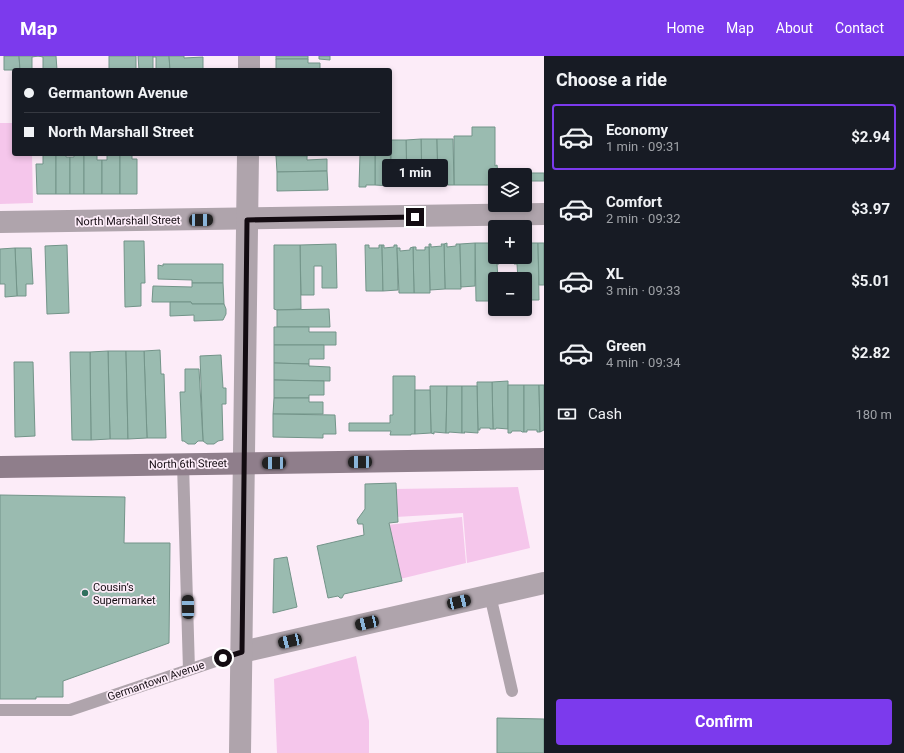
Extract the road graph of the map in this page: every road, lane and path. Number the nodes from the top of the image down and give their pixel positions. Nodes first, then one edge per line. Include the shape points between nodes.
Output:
1 (249, 56) edge
2 (249, 68) edge
3 (248, 156) edge
4 (544, 214) edge
5 (247, 220) junction
6 (0, 222) edge
7 (544, 459) edge
8 (244, 463) junction
9 (183, 464) junction
10 (0, 467) edge
11 (544, 583) edge
12 (490, 595) junction
13 (242, 652) junction
14 (189, 670) junction
15 (512, 691) dead end
16 (0, 710) edge
17 (240, 753) edge

1 - 2 street
3 - 5 street
4 - 5 street, North Marshall Street
5 - 6 street, North Marshall Street
5 - 8 street
7 - 8 main road, North 6th Street
8 - 9 main road, North 6th Street
8 - 13 street
9 - 10 main road, North 6th Street
9 - 14 lane
11 - 12 street, Germantown Avenue
12 - 13 street, Germantown Avenue
12 - 15 lane
13 - 14 lane, Germantown Avenue
13 - 17 street
14 - 16 lane, Germantown Avenue via 70,710

